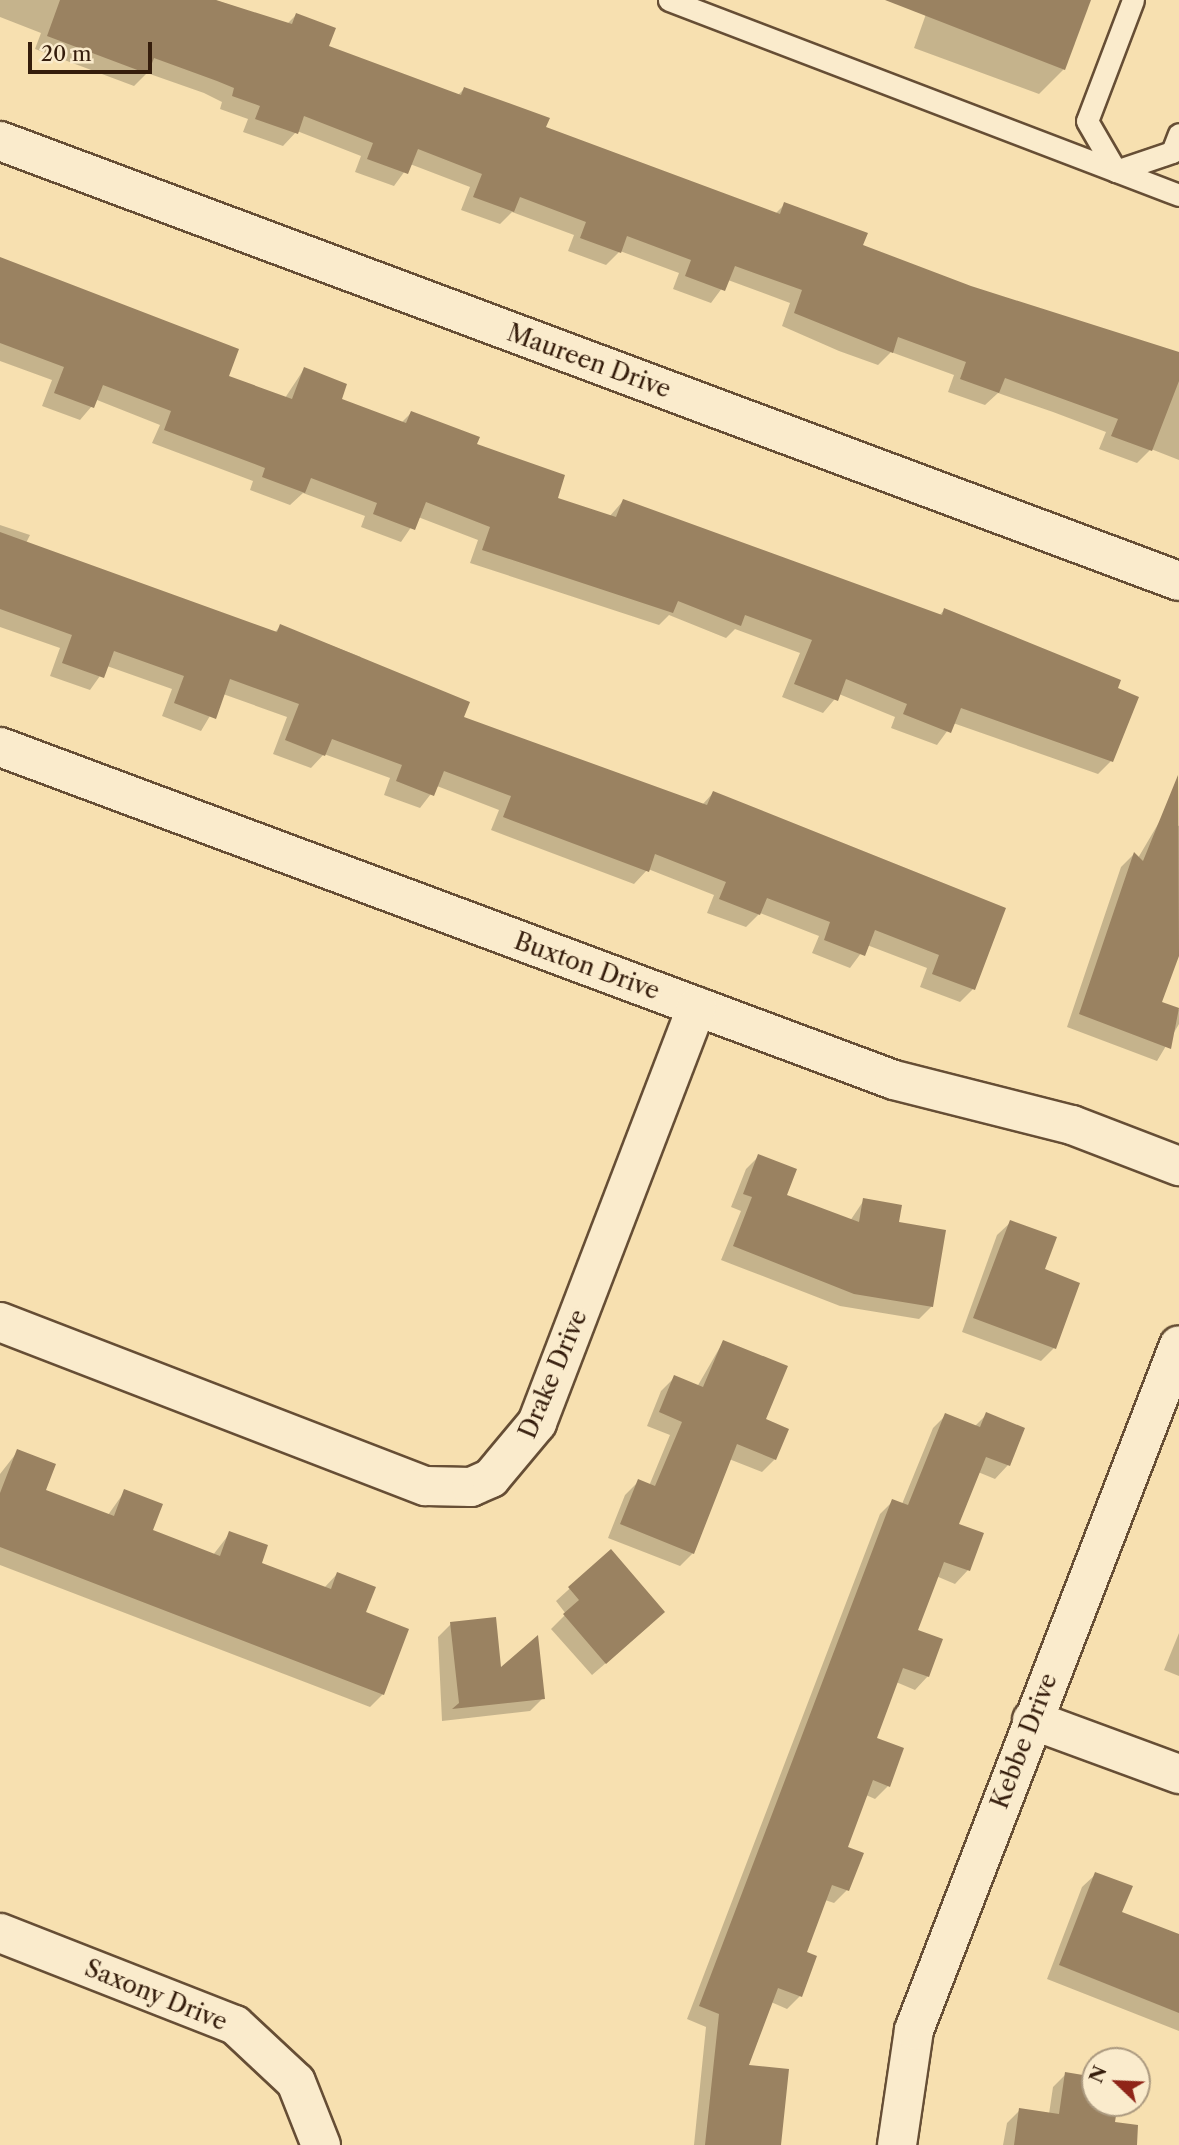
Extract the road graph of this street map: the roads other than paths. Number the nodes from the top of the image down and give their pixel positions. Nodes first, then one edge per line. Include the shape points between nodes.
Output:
1 (669, 0) edge
2 (1133, 0) edge
3 (1179, 134) edge
4 (0, 141) edge
5 (1116, 172) junction
6 (1179, 195) edge
7 (1179, 581) edge
8 (0, 747) edge
9 (697, 1007) junction
10 (1179, 1166) edge
11 (0, 1322) edge
12 (1179, 1345) edge
13 (1032, 1720) junction
14 (1179, 1774) edge
15 (0, 1933) edge
16 (321, 2145) edge
17 (897, 2145) edge

1 - 5 lane
2 - 5 lane via 1087,121
3 - 5 lane via 1172,152
4 - 7 street, Maureen Drive
5 - 6 lane
8 - 9 street, Buxton Drive
9 - 10 street, Buxton Drive via 894,1080 1072,1125
9 - 11 street, Drake Drive via 537,1423 491,1478 471,1487 426,1486
12 - 13 street, Kebbe Drive
13 - 14 street
13 - 17 street, Kebbe Drive via 915,2030
15 - 16 street, Saxony Drive via 235,2025 296,2081

